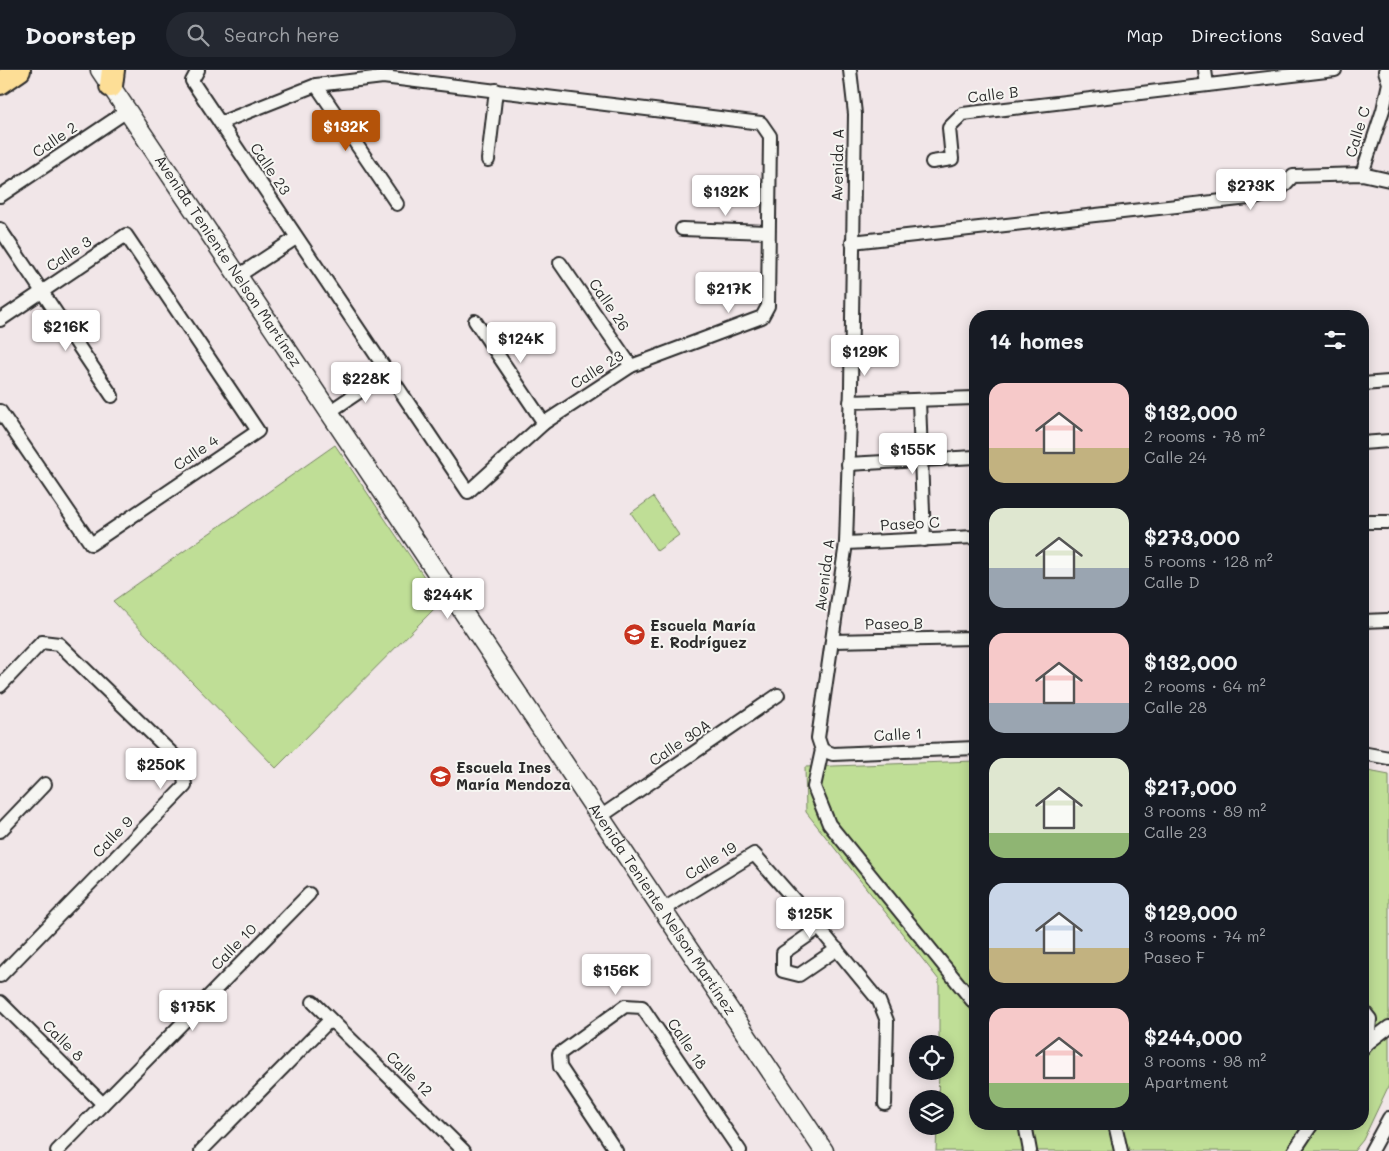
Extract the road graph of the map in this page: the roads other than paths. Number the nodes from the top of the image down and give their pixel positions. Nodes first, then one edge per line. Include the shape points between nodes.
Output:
1 (19, 70) edge
2 (198, 70) edge
3 (850, 70) edge
4 (1205, 70) edge
5 (1335, 70) edge
6 (1384, 70) edge
7 (108, 75) edge
8 (0, 83) edge
9 (316, 85) junction
10 (1207, 85) junction
11 (496, 90) junction
12 (127, 111) junction
13 (220, 123) junction
14 (488, 160) dead end
15 (932, 162) dead end
16 (1362, 174) junction
17 (1389, 180) edge
18 (0, 196) edge
19 (398, 204) dead end
20 (0, 229) edge
21 (682, 229) dead end
22 (768, 232) junction
23 (126, 235) joint
24 (296, 238) junction
25 (852, 242) junction
26 (560, 263) dead end
27 (238, 276) junction
28 (43, 292) junction
29 (0, 320) edge
30 (475, 321) dead end
31 (631, 366) junction
32 (387, 373) junction
33 (1389, 382) edge
34 (1369, 383) edge
35 (112, 396) dead end
36 (969, 398) edge
37 (918, 400) junction
38 (850, 402) junction
39 (0, 411) edge
40 (329, 412) junction
41 (544, 423) junction
42 (1389, 441) edge
43 (1369, 442) edge
44 (969, 457) edge
45 (920, 461) junction
46 (848, 464) junction
47 (1369, 522) edge
48 (1389, 522) edge
49 (969, 537) edge
50 (924, 540) junction
51 (846, 543) junction
52 (1389, 620) edge
53 (1369, 621) edge
54 (969, 638) edge
55 (833, 641) junction
56 (0, 686) edge
57 (778, 695) dead end
58 (969, 748) edge
59 (822, 750) junction
60 (1369, 754) edge
61 (1389, 758) edge
62 (45, 784) dead end
63 (600, 817) junction
64 (0, 831) edge
65 (309, 894) dead end
66 (662, 910) junction
67 (819, 928) junction
68 (837, 949) junction
69 (0, 976) edge
70 (969, 997) edge
71 (0, 1002) edge
72 (313, 1002) dead end
73 (330, 1020) junction
74 (1389, 1027) edge
75 (1369, 1043) edge
76 (103, 1104) junction
77 (885, 1104) dead end
78 (1389, 1118) edge
79 (1026, 1130) edge
80 (1116, 1130) edge
81 (1308, 1130) edge
82 (1386, 1133) edge
83 (57, 1151) edge
84 (201, 1151) edge
85 (464, 1151) edge
86 (616, 1151) edge
87 (740, 1151) edge
88 (824, 1151) edge
89 (1030, 1151) edge
90 (1121, 1151) edge
91 (1294, 1151) edge
92 (1371, 1151) edge

1 - 8 highway
2 - 13 street, Calle 23 via 192,82
3 - 25 street, Avenida A via 855,114
4 - 10 street
5 - 10 street, Calle B
6 - 16 street, Calle C via 1389,83
7 - 12 street, Avenida Teniente Nelson Martínez
9 - 11 street, Calle 23 via 383,77
9 - 13 street, Calle 23
9 - 19 street
10 - 15 street, Calle B via 963,114 949,128 952,159
11 - 14 street
11 - 22 street, Calle 23 via 762,123 770,136
12 - 18 street, Calle 2
12 - 27 street, Avenida Teniente Nelson Martínez
13 - 24 street, Calle 23
16 - 17 street
16 - 25 street via 1293,176 1279,191 1258,197
20 - 28 street, Calle 3
21 - 22 street
22 - 31 street, Calle 23 via 768,306 762,317
23 - 28 street, Calle 3
23 - 39 street, Calle 4 via 258,431 91,544
24 - 27 street
24 - 32 street, Calle 23
25 - 38 street, Avenida A
26 - 31 street, Calle 26
27 - 40 street, Avenida Teniente Nelson Martínez
28 - 29 street
28 - 35 street
30 - 41 street
31 - 41 street, Calle 23
32 - 40 street
32 - 41 street, Calle 23 via 468,492
33 - 34 street
36 - 37 street
37 - 38 street
37 - 45 street
38 - 46 street, Avenida A
40 - 63 street, Avenida Teniente Nelson Martínez
42 - 43 street
44 - 45 street
45 - 46 street
45 - 50 street
46 - 51 street, Avenida A
47 - 48 street
49 - 50 street, Paseo C
50 - 51 street, Paseo C
51 - 55 street, Avenida A
52 - 53 street
54 - 55 street, Paseo B
55 - 59 street, Avenida A via 818,738
56 - 69 street, Calle 9 via 42,642 59,644 184,764 185,786
57 - 63 street, Calle 30A
58 - 59 street, Calle 1 via 833,754
59 - 70 street, Avenida A via 814,787 829,824
60 - 61 street
62 - 64 street
63 - 66 street, Avenida Teniente Nelson Martínez
65 - 76 street, Calle 10
66 - 67 street, Calle 19 via 754,854
66 - 88 street, Avenida Teniente Nelson Martínez
67 - 68 street, Calle 19
67 - 68 street via 783,953 783,971 800,975
68 - 77 street, Calle 19 via 879,1001 887,1021
71 - 76 street, Calle 8
72 - 73 street, Calle 12
73 - 84 street
73 - 85 street, Calle 12
74 - 75 street
76 - 83 street, Calle 10
78 - 82 street
79 - 89 street
80 - 90 street
81 - 91 street
82 - 92 street
86 - 87 street, Calle 18 via 560,1067 559,1054 625,1006 642,1007

